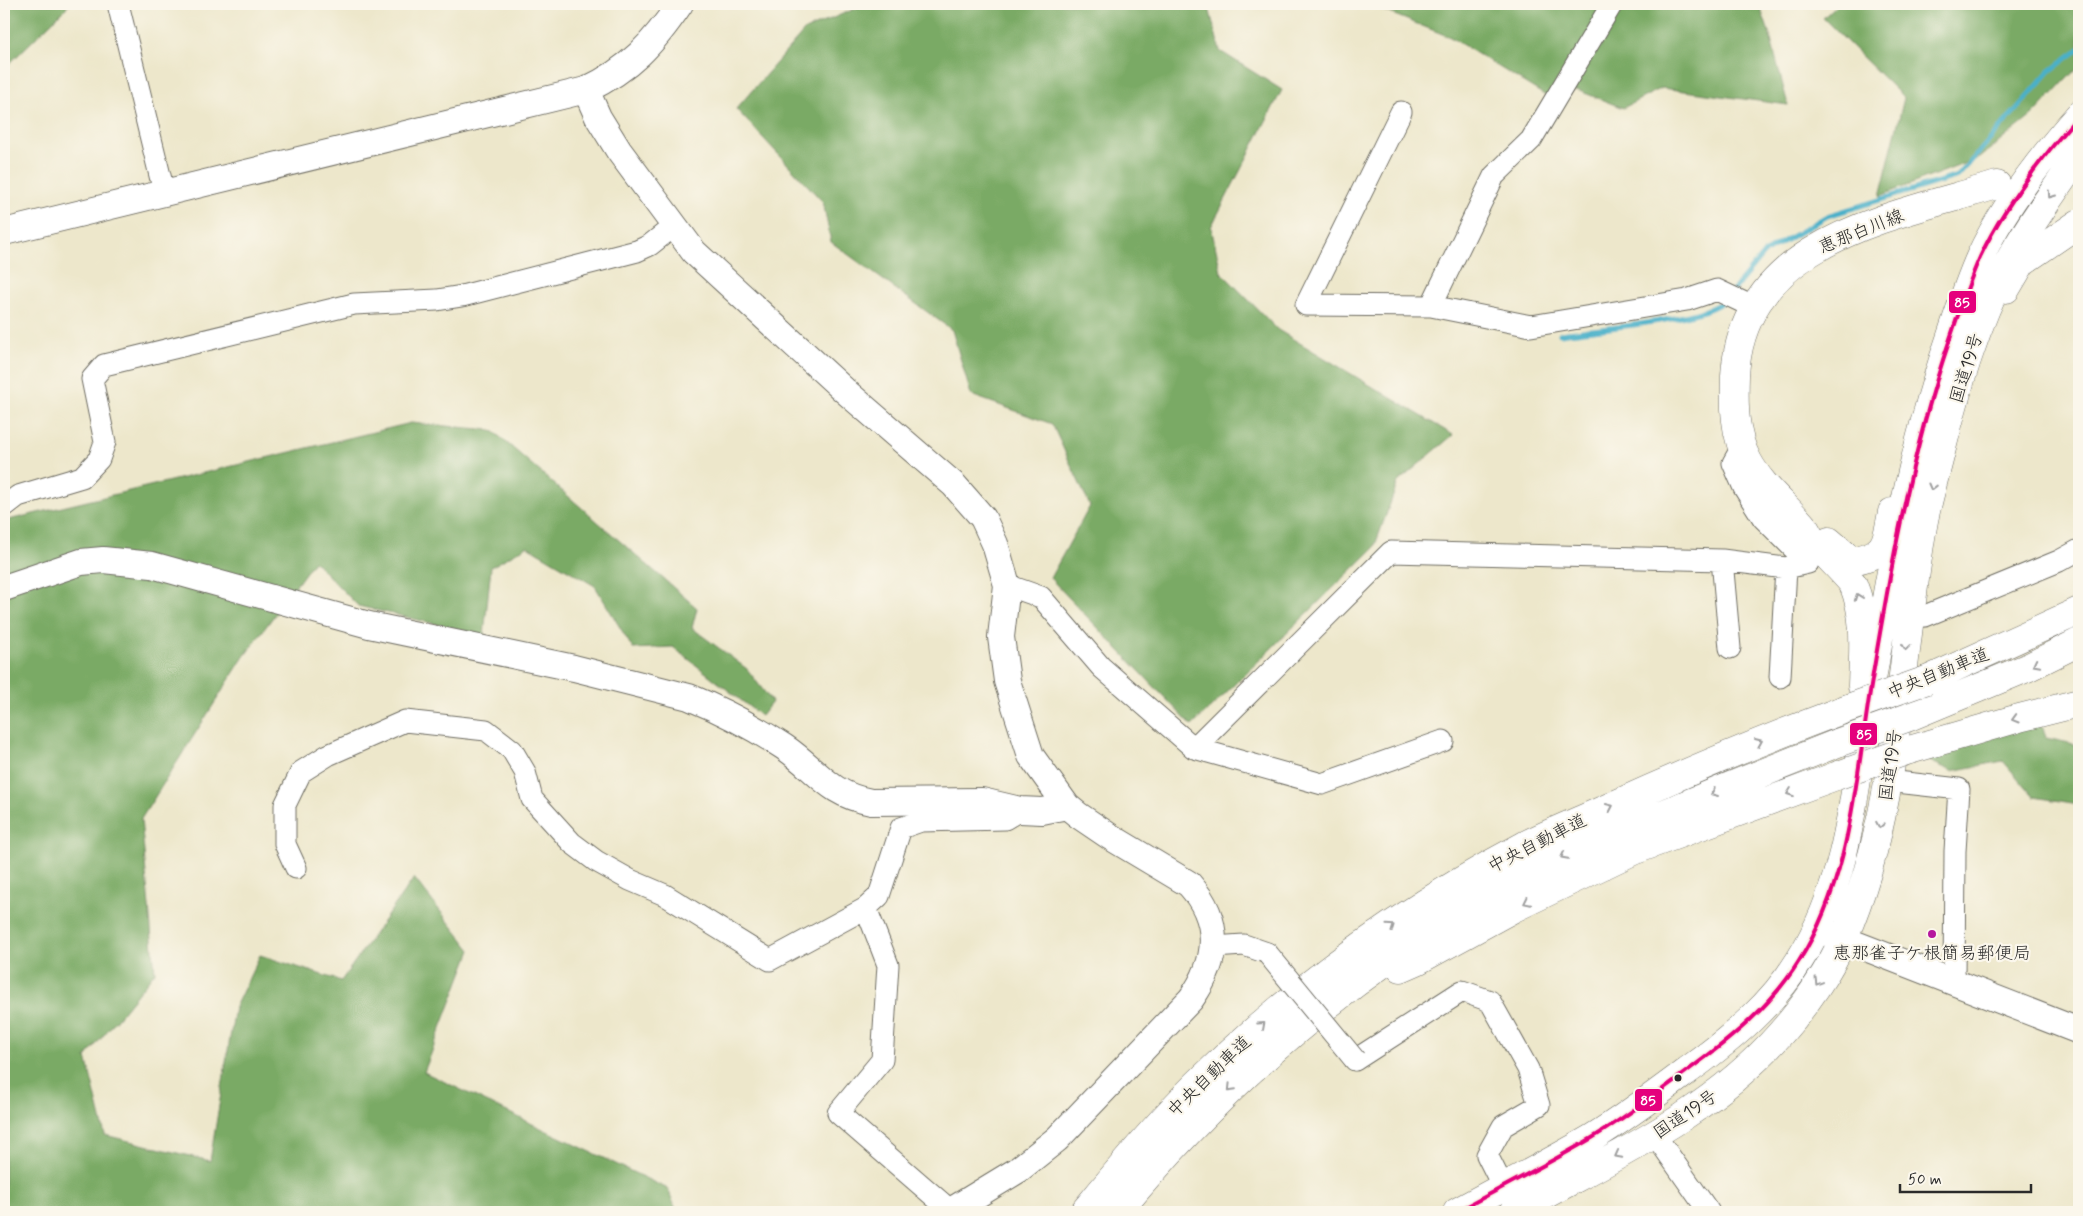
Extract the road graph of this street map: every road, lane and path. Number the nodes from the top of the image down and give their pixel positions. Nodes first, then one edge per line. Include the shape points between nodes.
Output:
1 (118, 4) edge
2 (680, 4) edge
3 (1612, 4) edge
4 (586, 90) junction
5 (1401, 112) dead end
6 (2079, 115) edge
7 (2079, 155) edge
8 (1997, 185) dead end
9 (164, 192) junction
10 (2079, 223) edge
11 (674, 226) junction
12 (4, 232) edge
13 (1746, 304) junction
14 (1431, 306) junction
15 (1944, 440) junction
16 (1742, 447) junction
17 (1906, 494) junction
18 (6, 506) dead end
19 (1806, 529) junction
20 (2079, 550) edge
21 (1722, 560) junction
22 (1786, 568) junction
23 (1007, 585) junction
24 (4, 588) edge
25 (2079, 611) edge
26 (1910, 617) junction
27 (2079, 642) edge
28 (1730, 648) dead end
29 (1780, 677) dead end
30 (2079, 703) edge
31 (1867, 714) junction
32 (1443, 741) dead end
33 (1194, 748) junction
34 (1888, 781) junction
35 (1067, 806) junction
36 (1020, 810) junction
37 (296, 868) dead end
38 (866, 908) junction
39 (1817, 929) junction
40 (1843, 940) junction
41 (1213, 947) junction
42 (1954, 980) junction
43 (1348, 990) junction
44 (2079, 1030) edge
45 (1197, 1085) junction
46 (1655, 1135) junction
47 (1503, 1187) junction
48 (950, 1212) edge
49 (1064, 1212) edge
50 (1084, 1212) edge
51 (1118, 1212) edge
52 (1457, 1212) edge
53 (1514, 1212) edge
54 (1709, 1212) edge

1 - 9 street
2 - 4 street via 640,55 609,79
3 - 14 street via 1531,140 1494,176
4 - 9 street
4 - 11 street via 619,151
5 - 14 street via 1306,305
6 - 17 main road, 国道19号 via 2050,149 1981,255 1937,374
7 -> 15 main road, 国道19号 via 2004,269 1980,322
8 - 13 main road, 恵那白川線 via 1864,226 1817,247 1789,265
9 - 12 street
10 - 15 main road via 2033,253 2014,274 1999,302
11 - 18 street via 637,251 462,296 354,304 104,365 92,379 105,442 99,459 82,477 18,496
11 - 23 street via 719,278 954,485 983,518 995,544
13 - 14 street via 1717,290 1687,300 1532,326
13 - 16 main road, 恵那白川線 via 1734,400
15 -> 26 main road, 国道19号 via 1923,524
16 - 19 main road, 恵那白川線 via 1757,475
16 - 22 street via 1733,463 1744,488 1763,518 1808,563
17 - 19 main road via 1893,510 1886,542 1873,557 1852,561 1815,530
17 - 31 main road, 国道19号
31 -> 19 main road, 恵那白川線 via 1861,701 1864,628 1861,603 1853,584
20 - 26 street via 1926,616
21 - 22 street
21 - 28 street
21 - 33 street via 1390,552
22 - 29 street
23 - 33 street via 1041,597 1101,667
23 - 35 street via 1001,637 1007,681 1031,756
24 - 36 street via 81,562 102,560 152,565 369,625 574,668 689,697 786,748 813,773 854,799 870,802 982,801
45 -> 25 main road, 中央自動車道, bridge via 1276,1012 1331,969 1404,918 1526,845 1659,784 1840,711 1927,680
26 -> 34 main road, 国道19号
27 -> 43 main road, 中央自動車道, bridge via 2029,667 1577,850 1479,900
30 -> 43 main road, bridge via 1906,751 1633,851 1514,908 1417,962
31 - 39 main road, 国道19号 via 1847,842 1828,905
32 - 33 street via 1322,784
34 -> 40 main road, 国道19号 via 1878,836
34 - 42 street via 1959,789
35 - 36 street via 1042,811
35 - 41 street via 1109,836 1189,884 1210,916
36 - 38 street via 1005,819 921,821 902,828 879,896
37 - 38 street via 285,844 285,805 301,772 328,755 405,722 486,730 512,750 525,772 532,799 572,843 596,861 665,895 770,960
38 - 48 street via 888,965 882,1060 838,1113
39 - 40 street
39 - 47 main road, 国道19号 via 1798,962 1757,1015 1718,1048 1592,1138
40 - 42 street
40 -> 46 main road, 国道19号 via 1813,990 1782,1032 1744,1072 1701,1106
41 - 47 street, bridge via 1244,946 1267,953 1355,1060 1462,992 1490,1001 1528,1069 1539,1105 1503,1126 1487,1155
41 - 48 street via 1208,972 1191,999 1077,1120 1018,1170
42 - 44 street
43 -> 51 main road, 中央自動車道 via 1299,1027 1237,1082 1154,1168
45 - 49 main road via 1150,1111 1106,1158
45 - 50 main road, 中央自動車道 via 1130,1156
46 -> 53 main road, 国道19号
46 - 54 street
47 - 52 main road, 国道19号

